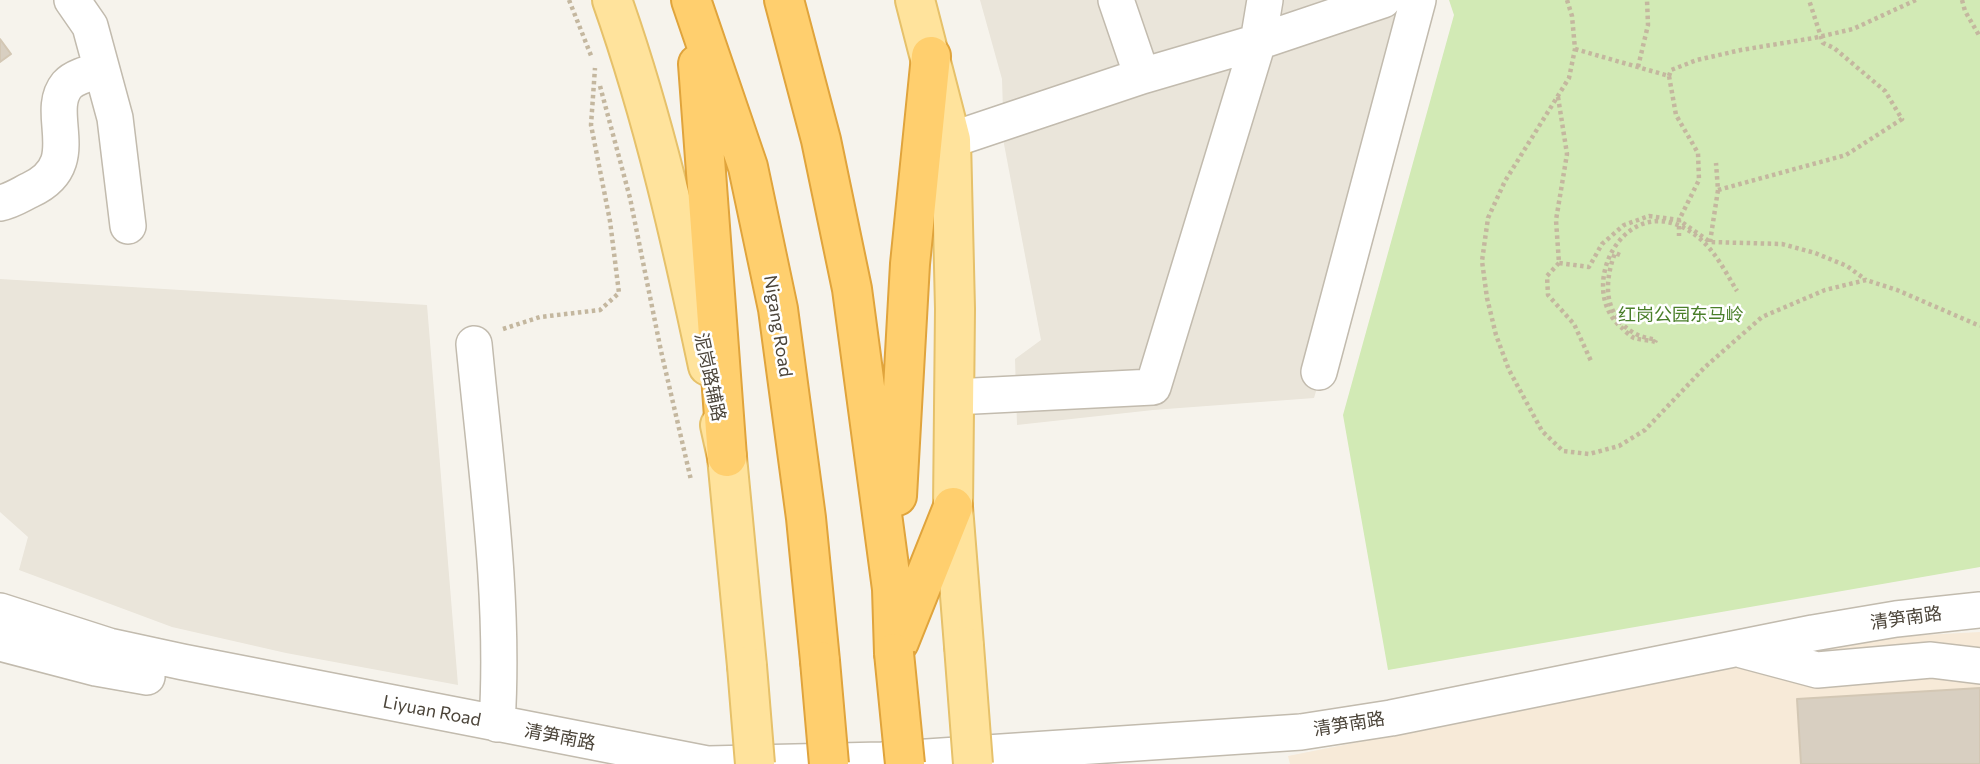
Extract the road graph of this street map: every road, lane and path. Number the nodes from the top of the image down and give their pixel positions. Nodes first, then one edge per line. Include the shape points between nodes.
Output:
1 (72, 0) edge
2 (569, 0) edge
3 (611, 0) edge
4 (784, 0) edge
5 (915, 0) edge
6 (1116, 0) edge
7 (1265, 0) edge
8 (1383, 0) edge
9 (1418, 0) edge
10 (1567, 0) edge
11 (1647, 0) edge
12 (1809, 0) edge
13 (1916, 0) edge
14 (1962, 0) edge
15 (692, 5) edge
16 (1819, 37) junction
17 (1980, 37) edge
18 (1258, 42) junction
19 (1575, 49) junction
20 (931, 57) junction
21 (1638, 67) junction
22 (595, 68) junction
23 (102, 70) junction
24 (1142, 76) junction
25 (1669, 76) junction
26 (1558, 97) junction
27 (951, 140) junction
28 (1716, 163) dead end
29 (1718, 190) junction
30 (0, 203) edge
31 (1679, 220) junction
32 (128, 226) dead end
33 (1679, 236) dead end
34 (1710, 242) junction
35 (1620, 255) dead end
36 (1559, 262) junction
37 (1866, 281) junction
38 (1737, 290) dead end
39 (1980, 326) edge
40 (474, 344) joint
41 (1591, 361) dead end
42 (1319, 372) dead end
43 (954, 397) junction
44 (727, 457) junction
45 (693, 486) dead end
46 (953, 507) junction
47 (892, 589) junction
48 (1980, 610) edge
49 (0, 611) edge
50 (0, 643) edge
51 (1736, 649) junction
52 (894, 653) junction
53 (1980, 666) edge
54 (497, 724) junction
55 (708, 764) edge
56 (755, 764) edge
57 (829, 764) edge
58 (905, 764) edge
59 (973, 764) edge

1 - 23 street via 90,26
2 - 22 path
3 - 44 main road, 泥岗路辅路 via 634,64 681,237
4 - 47 highway via 821,140 852,289
5 - 20 main road
6 - 24 street
7 - 18 street
8 - 18 street
9 - 42 street
10 - 19 path
11 - 21 path via 1648,25
12 - 16 path
13 - 16 path via 1853,29
14 - 17 path
15 - 44 highway
15 - 57 highway, Nigang Road, bridge via 748,167 778,309 806,518
16 - 25 path via 1697,60 1671,70
16 - 29 path via 1885,91 1902,119 1846,155
18 - 24 street
18 - 43 street via 1153,387
19 - 21 path
19 - 26 path via 1569,78
20 - 27 main road
20 - 47 highway via 910,264
21 - 25 path
22 - 40 path via 591,125 620,293 600,310 540,317 506,327
22 - 45 path via 630,198
23 - 30 street via 67,85 59,101 62,142 56,168 44,184
23 - 32 street via 114,118
24 - 27 street
25 - 31 path via 1676,115 1698,153 1699,180
26 - 36 path via 1567,154 1556,220
26 - 37 path via 1505,181 1488,218 1482,261 1490,310 1509,370 1542,431 1563,451 1589,454 1619,446 1645,430 1705,367 1762,317 1825,290
27 - 43 main road
28 - 29 path
29 - 34 path
31 - 33 path
31 - 34 path
31 - 36 path via 1649,216 1624,225 1602,244 1589,267
34 - 37 path via 1782,244 1847,266
35 - 38 path, bridge via 1615,253 1609,268 1606,289 1611,307 1634,334 1656,340 1634,338 1616,323 1603,290 1612,251 1636,226 1652,220 1685,229 1714,255
36 - 41 path via 1548,276 1548,295 1574,324
37 - 39 path
40 - 54 street via 495,556
43 - 46 main road
44 - 56 main road, 泥岗路辅路, bridge
46 - 52 highway
46 - 59 main road, bridge
47 - 52 highway
48 - 51 street, 清笋南路 via 1896,619
49 - 54 street, Liyuan Road via 109,646
50 - 54 street, Liyuan Road via 96,668 349,712
51 - 53 street via 1817,670 1931,660
51 - 55 street, 清笋南路 via 1301,732 882,760
52 - 58 highway, bridge
54 - 55 street, 清笋南路

